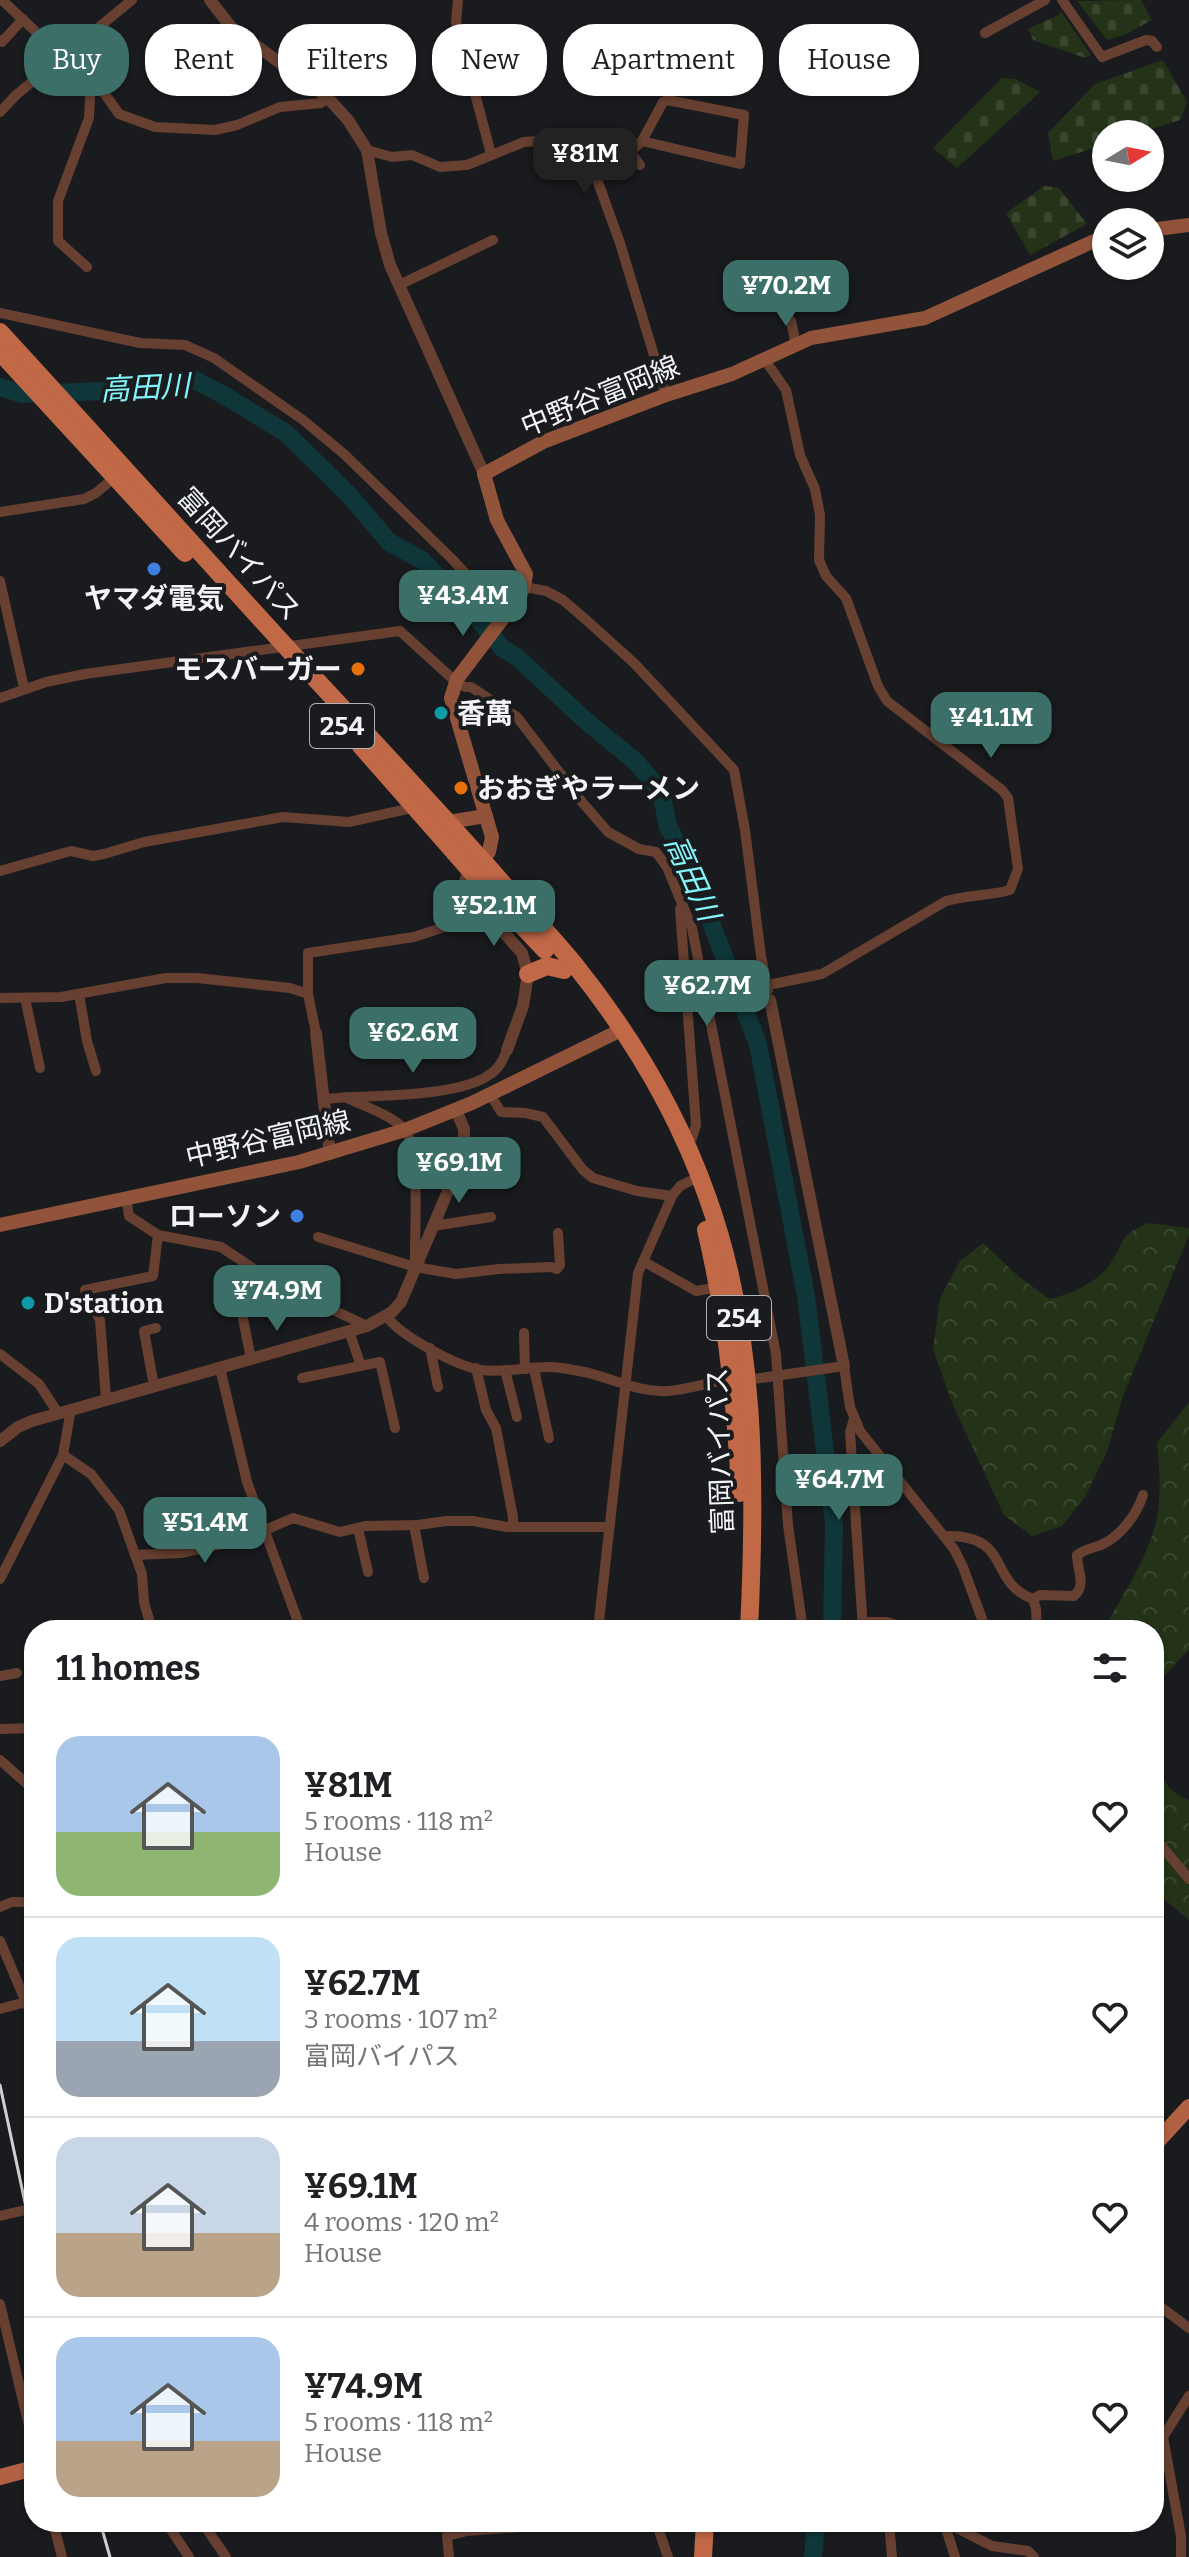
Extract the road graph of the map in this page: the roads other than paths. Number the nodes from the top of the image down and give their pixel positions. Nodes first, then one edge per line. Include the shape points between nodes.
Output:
1 (2, 0) edge
2 (132, 0) edge
3 (210, 0) edge
4 (458, 0) edge
5 (1045, 0) edge
6 (1062, 0) edge
7 (23, 19) junction
8 (27, 24) edge
9 (103, 24) edge
10 (985, 33) dead end
11 (0, 40) edge
12 (1157, 47) dead end
13 (24, 89) edge
14 (90, 96) edge
15 (106, 96) edge
16 (328, 98) junction
17 (0, 112) edge
18 (582, 138) junction
19 (642, 141) junction
20 (367, 150) junction
21 (630, 152) junction
22 (491, 154) junction
23 (640, 165) dead end
24 (1189, 225) edge
25 (1164, 228) edge
26 (493, 240) dead end
27 (1092, 242) edge
28 (87, 267) dead end
29 (399, 285) junction
30 (0, 313) edge
31 (791, 321) dead end
32 (0, 332) edge
33 (796, 345) junction
34 (0, 352) edge
35 (765, 360) junction
36 (666, 395) junction
37 (484, 474) junction
38 (115, 477) junction
39 (0, 512) edge
40 (0, 581) edge
41 (524, 587) junction
42 (502, 617) junction
43 (278, 647) junction
44 (456, 680) junction
45 (24, 688) junction
46 (0, 698) edge
47 (416, 807) junction
48 (486, 816) junction
49 (448, 822) junction
50 (476, 865) junction
51 (0, 871) edge
52 (679, 894) junction
53 (487, 913) junction
54 (564, 970) junction
55 (528, 974) junction
56 (768, 985) junction
57 (79, 994) junction
58 (308, 994) junction
59 (0, 998) edge
60 (25, 998) junction
61 (770, 1000) joint
62 (618, 1032) junction
63 (316, 1033) joint
64 (507, 1050) joint
65 (40, 1068) dead end
66 (96, 1071) dead end
67 (490, 1094) junction
68 (345, 1097) junction
69 (324, 1099) junction
70 (456, 1110) junction
71 (405, 1130) junction
72 (685, 1142) junction
73 (330, 1154) junction
74 (690, 1181) junction
75 (672, 1196) junction
76 (126, 1198) junction
77 (491, 1217) dead end
78 (0, 1225) edge
79 (433, 1226) junction
80 (558, 1233) dead end
81 (158, 1235) junction
82 (318, 1237) dead end
83 (643, 1261) junction
84 (415, 1267) junction
85 (719, 1287) junction
86 (240, 1303) dead end
87 (386, 1316) junction
88 (367, 1326) junction
89 (156, 1328) dead end
90 (349, 1331) junction
91 (524, 1333) dead end
92 (430, 1348) junction
93 (0, 1354) edge
94 (251, 1359) junction
95 (361, 1366) junction
96 (840, 1367) junction
97 (220, 1368) junction
98 (476, 1368) junction
99 (529, 1369) junction
100 (505, 1370) junction
101 (777, 1376) junction
102 (302, 1378) dead end
103 (740, 1379) junction
104 (625, 1384) junction
105 (154, 1386) junction
106 (438, 1387) dead end
107 (106, 1399) junction
108 (71, 1409) junction
109 (58, 1413) junction
110 (517, 1417) dead end
111 (854, 1419) junction
112 (395, 1428) dead end
113 (549, 1438) dead end
114 (0, 1441) edge
115 (63, 1455) junction
116 (1143, 1495) dead end
117 (414, 1525) junction
118 (513, 1527) junction
119 (609, 1527) junction
120 (358, 1528) junction
121 (266, 1530) junction
122 (944, 1536) junction
123 (135, 1555) junction
124 (368, 1572) dead end
125 (424, 1578) dead end
126 (0, 1579) edge
127 (1033, 1599) junction
128 (149, 1620) edge
129 (298, 1620) edge
130 (599, 1620) edge
131 (738, 1620) edge
132 (749, 1620) edge
133 (801, 1620) edge
134 (863, 1620) edge
135 (982, 1620) edge
136 (1037, 1620) edge
137 (17, 1673) dead end
138 (0, 1676) edge
139 (24, 1728) edge
140 (0, 1729) edge
141 (0, 1760) edge
142 (24, 1781) edge
143 (1164, 1849) edge
144 (1189, 1879) edge
145 (24, 1902) edge
146 (0, 1907) edge
147 (0, 1941) edge
148 (24, 1997) edge
149 (24, 2003) edge
150 (0, 2009) edge
151 (1189, 2107) edge
152 (1164, 2134) edge
153 (24, 2211) edge
154 (0, 2216) edge
155 (0, 2304) edge
156 (1164, 2309) edge
157 (1189, 2328) edge
158 (1189, 2396) edge
159 (24, 2405) edge
160 (1164, 2435) edge
161 (1164, 2442) edge
162 (24, 2471) edge
163 (0, 2477) edge
164 (56, 2532) edge
165 (173, 2532) edge
166 (209, 2532) edge
167 (455, 2532) edge
168 (659, 2532) edge
169 (692, 2532) edge
170 (704, 2532) edge
171 (890, 2532) edge
172 (948, 2532) edge
173 (965, 2532) edge
174 (62, 2557) edge
175 (189, 2557) edge
176 (226, 2557) edge
177 (449, 2557) edge
178 (668, 2557) edge
179 (691, 2557) edge
180 (703, 2557) edge
181 (892, 2557) edge
182 (955, 2557) edge
183 (1034, 2557) edge
184 (1181, 2557) edge

1 - 7 street
2 - 9 street
3 - 16 street via 231,27
4 - 22 street via 456,22
5 - 10 street
6 - 12 street via 1102,57 1146,40
7 - 8 street
7 - 11 street
13 - 17 street
14 - 28 street via 89,118 58,201 58,241
15 - 16 street via 119,114 155,127 215,130 280,107
16 - 20 street
18 - 21 street via 602,134
18 - 22 street via 524,142
18 - 36 street
19 - 19 street via 667,100 744,115 740,164
19 - 21 street
20 - 22 street via 392,157 412,155 440,167 467,165
20 - 29 street via 381,233
21 - 23 street
24 - 25 main road
26 - 29 street
27 - 33 main road, 中野谷富岡線 via 925,318 830,333
29 - 37 street
30 - 42 street via 140,343 185,345 214,358 344,454 451,558
31 - 33 street
32 - 43 highway, 富岡バイパス / 254
33 - 35 main road, 中野谷富岡線
34 - 38 highway, 富岡バイパス / 254
35 - 36 main road, 中野谷富岡線
35 - 56 street via 786,390 800,455 815,489 819,560 846,598 878,686 887,701 1002,790 1008,798 1018,869 1010,890 946,901 822,974
36 - 37 main road, 中野谷富岡線 via 543,442
37 - 41 main road via 497,520 526,574
38 - 39 street via 84,499
38 - 43 highway, 富岡バイパス / 254
40 - 45 street
41 - 42 main road
41 - 56 street via 546,591 584,618 734,770
42 - 44 main road
43 - 44 street via 400,631
43 - 45 street via 85,674
43 - 47 highway, 富岡バイパス / 254
43 - 49 highway, 富岡バイパス / 254
44 - 48 main road via 454,712
44 - 52 street via 517,717 608,832 656,852
45 - 46 street
47 - 50 highway, 富岡バイパス / 254
47 - 51 street via 349,822 283,817 93,856 71,851
48 - 49 main road
48 - 50 main road via 492,844
49 - 50 highway, 富岡バイパス / 254
50 - 53 street via 465,881 467,891
50 - 54 highway, 富岡バイパス / 254
50 - 62 highway, 富岡バイパス / 254 via 573,962
52 - 72 street via 696,1125
52 - 101 street via 692,928 714,1031
53 - 55 street via 522,953
53 - 58 street via 414,937 308,953
54 - 55 highway via 547,966
54 - 62 highway, 富岡バイパス / 254
55 - 64 street
56 - 61 street
57 - 58 street via 166,978
57 - 60 street
57 - 66 street
58 - 63 street
59 - 60 street
60 - 65 street
61 - 96 street
62 - 67 main road, 中野谷富岡線
62 - 72 highway, 富岡バイパス / 254 via 645,1063
62 - 74 highway, 富岡バイパス / 254
63 - 69 street
64 - 68 street via 496,1070 467,1087
67 - 70 main road, 中野谷富岡線
67 - 75 street via 501,1112 543,1117 593,1178
68 - 69 street
68 - 71 street
69 - 73 street
70 - 71 main road, 中野谷富岡線
70 - 79 street via 464,1129 464,1153
71 - 73 main road, 中野谷富岡線
71 - 84 street via 413,1155
72 - 103 highway, 富岡バイパス / 254 via 724,1251 736,1303
73 - 76 main road, 中野谷富岡線
74 - 75 street
74 - 85 highway, 富岡バイパス / 254
75 - 83 street
76 - 78 main road, 中野谷富岡線
76 - 81 street via 129,1216
77 - 79 street
79 - 84 street
80 - 84 street via 557,1269 456,1274
81 - 88 street via 221,1247 272,1281
81 - 107 street via 153,1276 85,1290 100,1320
82 - 84 street
83 - 85 street via 696,1291
83 - 104 street
84 - 87 street via 401,1302
85 - 103 highway, 富岡バイパス / 254
86 - 94 street
87 - 88 street
87 - 92 street via 410,1339
88 - 90 street
89 - 105 street via 144,1331
90 - 94 street
90 - 95 street
91 - 99 street
92 - 98 street
92 - 106 street
93 - 109 street via 39,1384
94 - 97 street
95 - 102 street
95 - 112 street via 380,1362
96 - 101 street
96 - 111 street
97 - 105 street
97 - 121 street via 247,1482
98 - 100 street
98 - 118 street via 496,1428
99 - 100 street
99 - 104 street via 583,1371
99 - 113 street
100 - 110 street
101 - 103 street
101 - 133 street
103 - 104 street via 669,1391
103 - 131 highway, 富岡バイパス / 254
103 - 132 highway, 富岡バイパス / 254 via 752,1496
104 - 119 street
105 - 107 street
107 - 108 street
108 - 109 street
108 - 115 street
109 - 114 street via 18,1427
111 - 122 street
111 - 134 street via 850,1432
115 - 123 street via 91,1474 119,1510
115 - 126 street
116 - 127 street via 1138,1510 1116,1534 1077,1555 1080,1591
117 - 118 street via 473,1521
117 - 120 street
117 - 125 street
118 - 119 street
119 - 130 street
120 - 121 street via 340,1532 293,1518
120 - 124 street
121 - 123 street via 181,1553
121 - 129 street
122 - 127 street via 962,1535 985,1544 1013,1589
122 - 135 street via 963,1567
123 - 128 street
127 - 136 street
137 - 138 street
139 - 140 street
141 - 142 street
143 - 144 street
145 - 146 street
147 - 148 street
149 - 150 street
151 - 152 main road
153 - 154 street
155 - 159 street
156 - 157 street
158 - 160 street
161 - 184 street
162 - 163 main road
164 - 174 street
165 - 175 street
166 - 176 street
167 - 177 street via 447,2536
168 - 178 street
169 - 179 highway
170 - 180 highway
171 - 181 street
172 - 182 street
173 - 183 street

